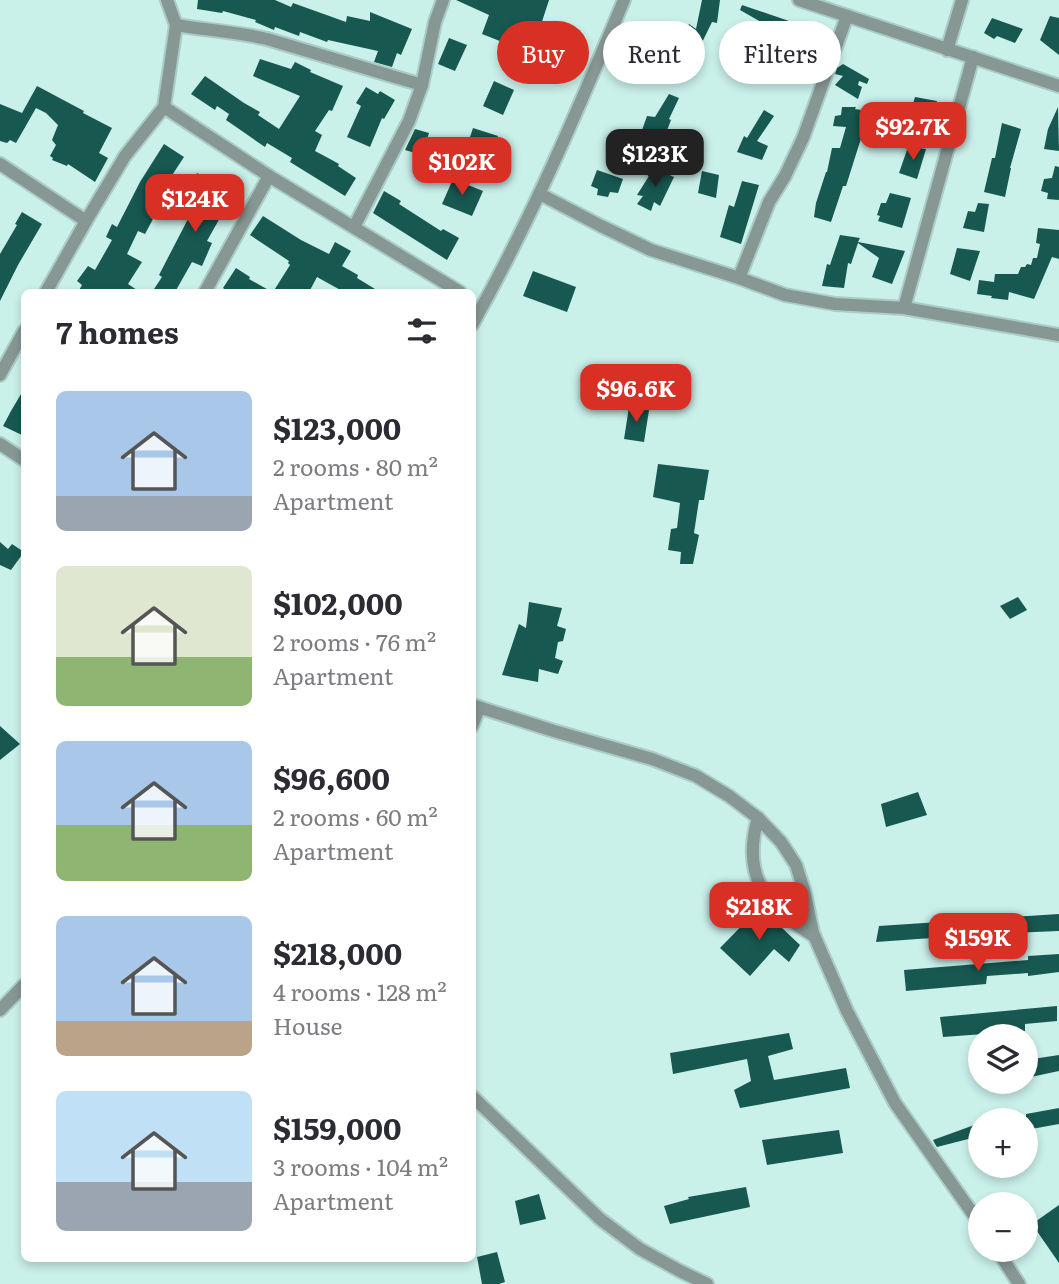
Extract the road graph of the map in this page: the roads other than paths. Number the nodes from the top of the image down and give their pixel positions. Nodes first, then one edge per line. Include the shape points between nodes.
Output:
1 (167, 0) edge
2 (443, 0) edge
3 (624, 0) edge
4 (799, 0) edge
5 (962, 0) edge
6 (847, 16) junction
7 (176, 25) junction
8 (947, 50) junction
9 (973, 57) junction
10 (422, 85) junction
11 (1059, 86) edge
12 (164, 107) junction
13 (0, 164) edge
14 (269, 176) junction
15 (540, 194) junction
16 (86, 221) junction
17 (354, 227) junction
18 (739, 278) junction
19 (48, 289) edge
20 (207, 289) edge
21 (455, 289) edge
22 (478, 303) edge
23 (904, 308) junction
24 (1058, 332) edge
25 (21, 336) edge
26 (0, 374) edge
27 (0, 444) edge
28 (21, 458) edge
29 (476, 706) edge
30 (758, 818) junction
31 (814, 936) junction
32 (21, 988) edge
33 (2, 1004) edge
34 (476, 1100) edge
35 (968, 1207) edge
36 (1005, 1262) edge
37 (707, 1284) edge
38 (1019, 1284) edge

1 - 7 street
2 - 10 street
3 - 15 street
4 - 6 street
5 - 8 street
6 - 8 street
6 - 18 street via 803,138 769,202
7 - 10 street via 267,38
7 - 12 street
8 - 9 street
9 - 11 street
9 - 23 street
10 - 17 street via 409,121
12 - 14 street
12 - 16 street via 125,156
13 - 16 street
14 - 17 street
14 - 20 street
15 - 18 street via 651,250
15 - 22 street
16 - 19 street
17 - 21 street
18 - 23 street via 785,295 835,304
23 - 24 street
25 - 26 street
27 - 28 street
29 - 30 street via 696,776
30 - 31 street via 796,865
30 - 31 street via 752,844 761,887 775,907
31 - 35 street via 895,1102
32 - 33 street
34 - 37 street via 600,1219 640,1249
36 - 38 street

